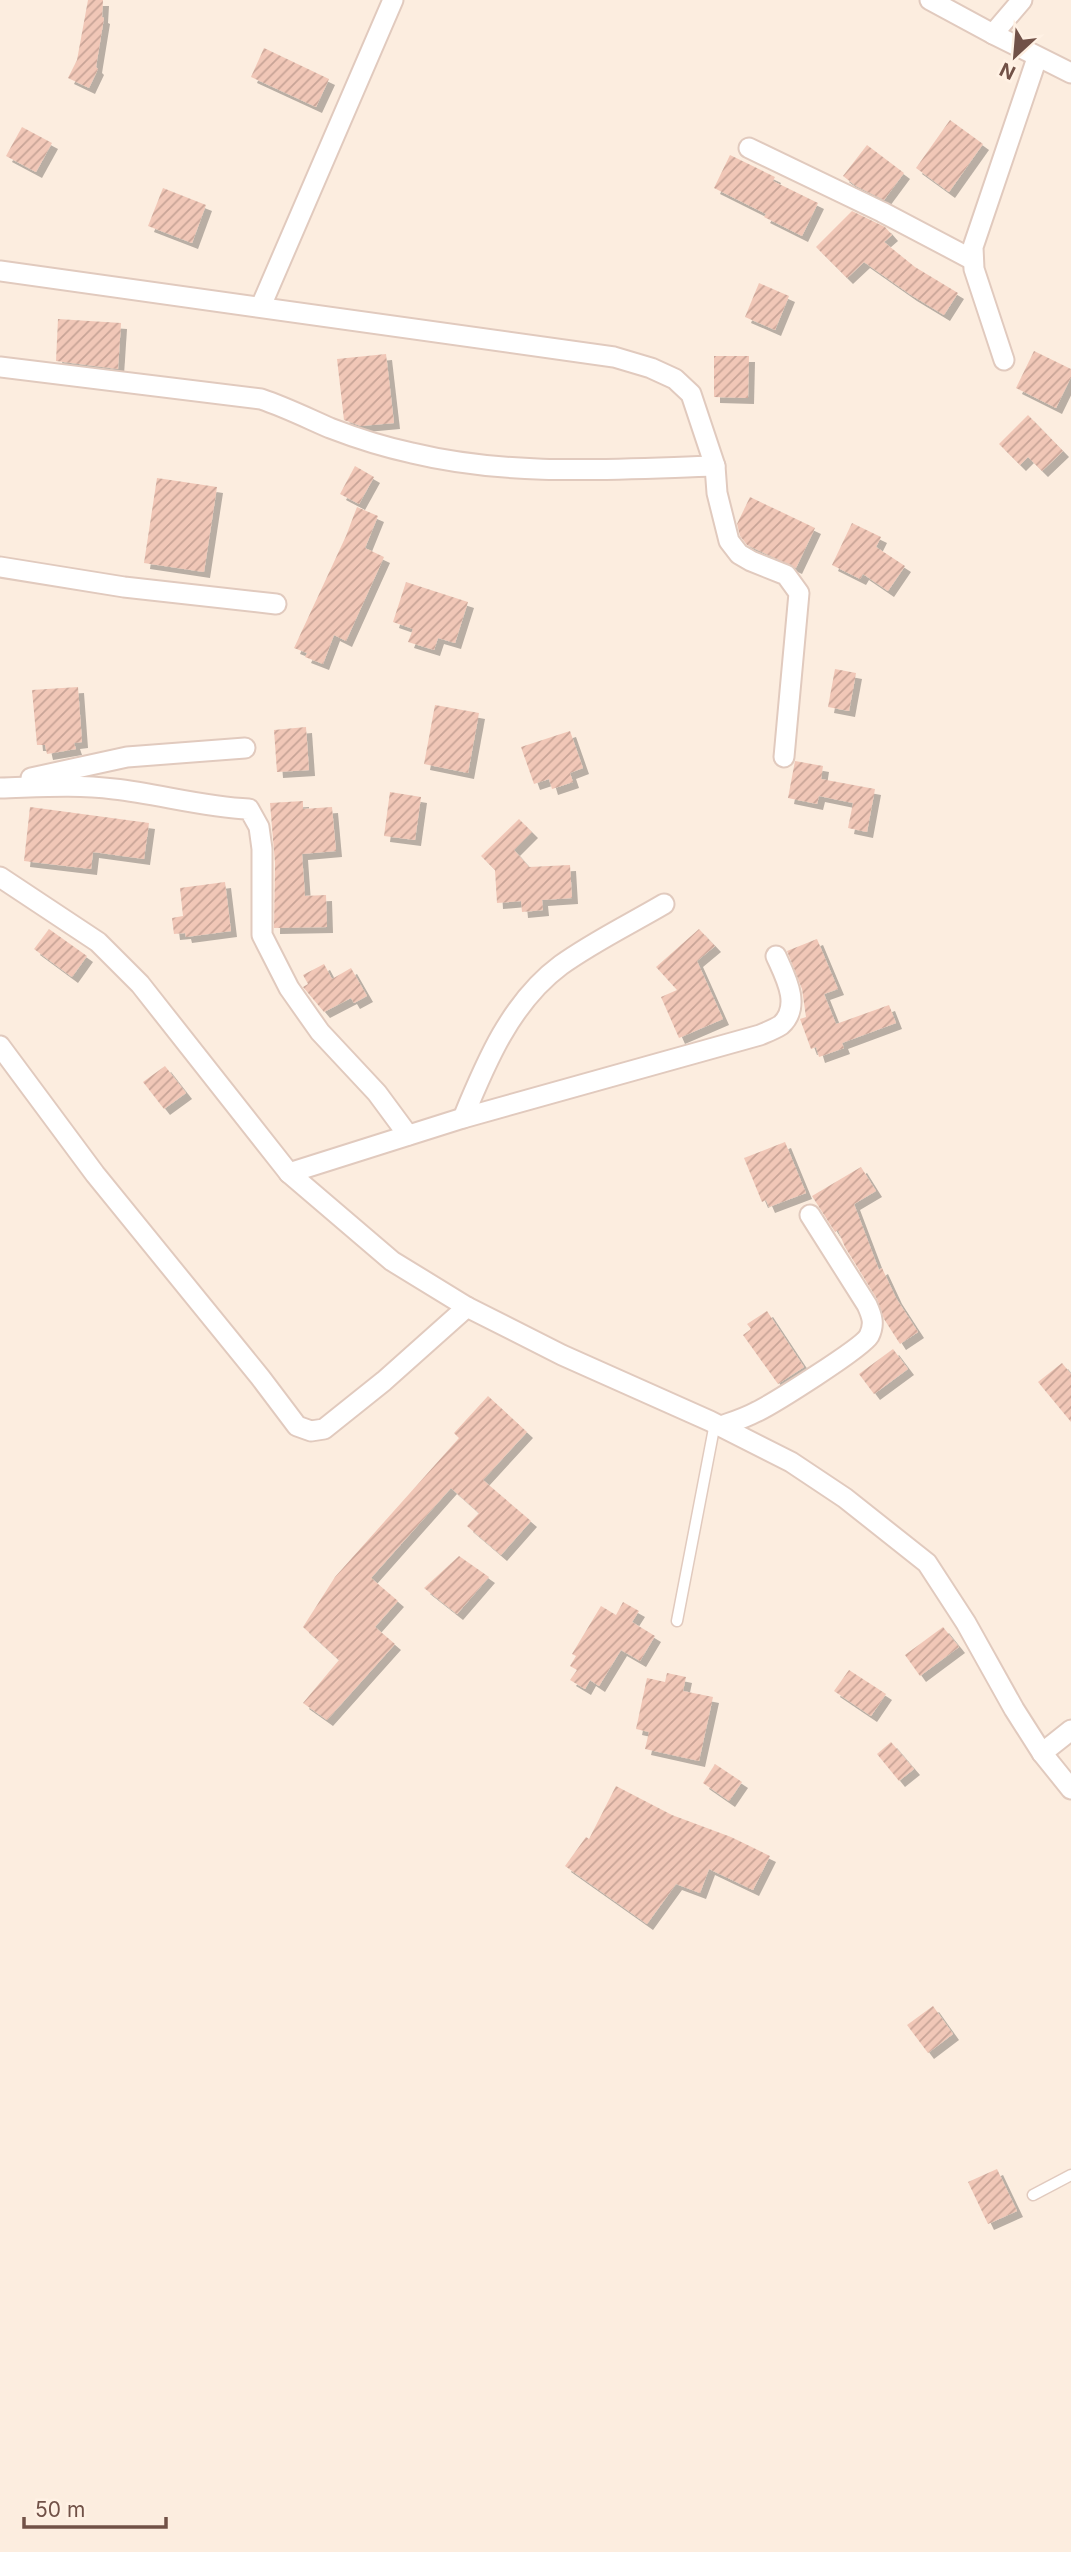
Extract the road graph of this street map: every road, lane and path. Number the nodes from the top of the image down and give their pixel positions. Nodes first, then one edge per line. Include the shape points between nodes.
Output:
1 (393, 0) edge
2 (930, 0) edge
3 (1022, 0) edge
4 (993, 34) junction
5 (1037, 58) junction
6 (1071, 73) edge
7 (750, 148) dead end
8 (973, 260) junction
9 (0, 271) edge
10 (261, 306) junction
11 (1004, 360) dead end
12 (0, 367) edge
13 (715, 466) junction
14 (0, 567) edge
15 (276, 604) dead end
16 (245, 748) dead end
17 (783, 757) dead end
18 (0, 786) edge
19 (0, 877) edge
20 (664, 904) dead end
21 (776, 956) dead end
22 (0, 1046) edge
23 (463, 1118) junction
24 (408, 1135) junction
25 (289, 1173) junction
26 (810, 1215) dead end
27 (467, 1307) junction
28 (718, 1425) junction
29 (677, 1621) dead end
30 (1071, 1730) edge
31 (1042, 1753) junction
32 (1071, 1789) edge
33 (1071, 2175) edge
34 (1034, 2195) dead end

1 - 10 street
2 - 4 street
3 - 4 street
4 - 5 street
5 - 6 street
5 - 8 street via 976,233
7 - 8 street
8 - 11 street
9 - 10 street
10 - 13 street via 614,357 652,368 675,379 691,394
12 - 13 street via 261,399 380,445 443,460 503,468 586,470
13 - 17 street via 729,541 739,554 786,575 799,593
14 - 15 street
16 - 18 street via 127,757
18 - 24 street via 75,785 249,809 259,827 262,849 262,934 289,988 320,1032 377,1093
19 - 25 street via 98,942 140,984
20 - 23 street via 562,965 540,984 489,1055
21 - 23 street via 791,996 788,1016 780,1025 760,1035
22 - 27 street via 95,1174 297,1426 324,1429
23 - 24 street
24 - 25 street
25 - 27 street via 392,1261
26 - 28 street via 873,1317 867,1339 758,1412
27 - 28 street
28 - 29 lane
28 - 31 street via 791,1462 927,1563
30 - 31 street
31 - 32 street
33 - 34 lane

